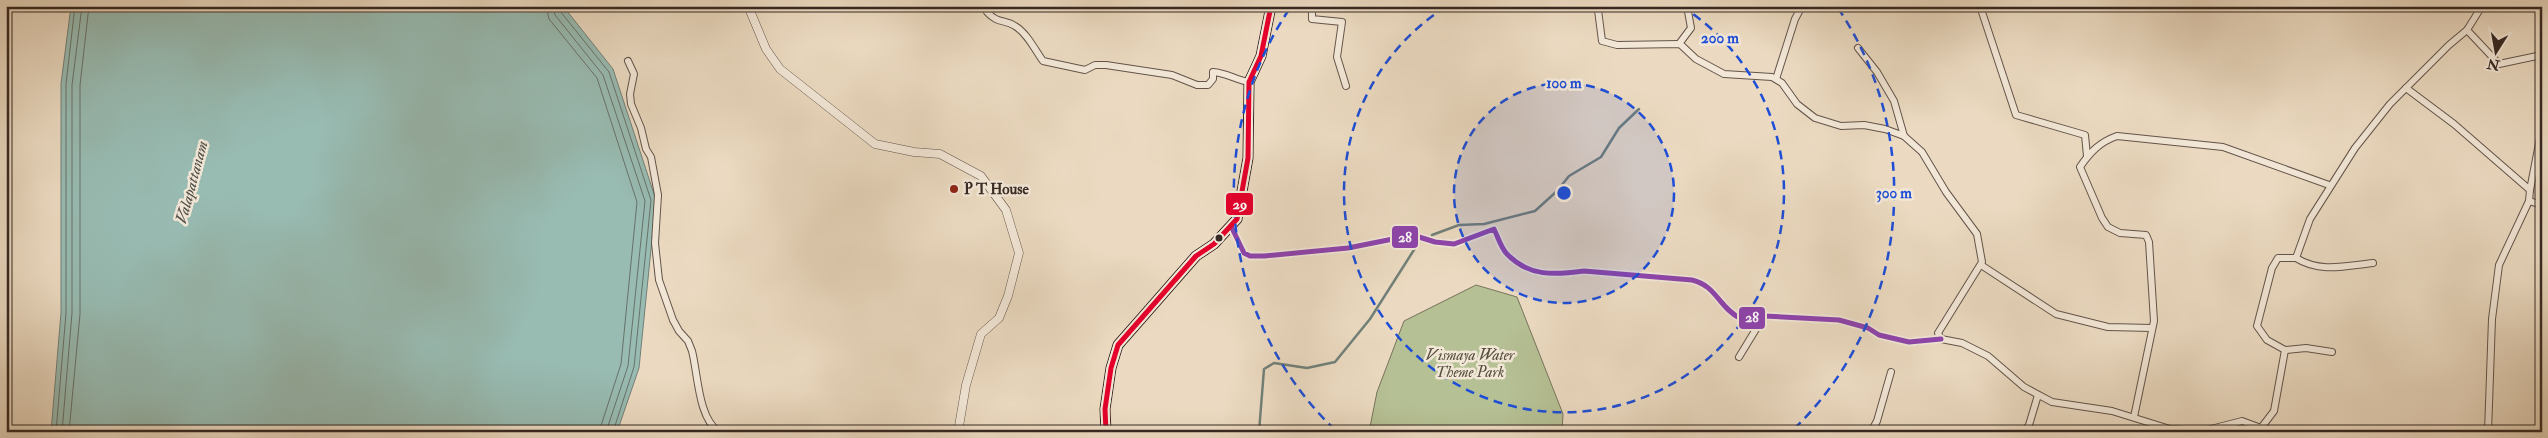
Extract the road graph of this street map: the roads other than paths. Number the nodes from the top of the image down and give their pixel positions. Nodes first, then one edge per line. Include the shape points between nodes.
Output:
1 (748, 6) edge
2 (990, 6) edge
3 (1271, 6) edge
4 (1312, 6) edge
5 (1595, 6) edge
6 (1687, 6) edge
7 (1802, 6) edge
8 (1980, 6) edge
9 (2482, 6) edge
10 (2467, 30) junction
11 (1679, 44) junction
12 (1858, 48) dead end
13 (2542, 55) edge
14 (628, 60) dead end
15 (1776, 79) junction
16 (1249, 82) junction
17 (1346, 86) dead end
18 (2406, 88) junction
19 (2542, 128) edge
20 (1904, 136) junction
21 (2087, 156) junction
22 (2330, 185) junction
23 (2530, 190) junction
24 (2529, 201) junction
25 (2542, 205) edge
26 (1231, 226) junction
27 (2296, 258) junction
28 (1981, 264) junction
29 (2373, 264) dead end
30 (1764, 316) junction
31 (2152, 328) junction
32 (1941, 339) junction
33 (2285, 350) junction
34 (2332, 352) dead end
35 (1739, 357) dead end
36 (1891, 372) dead end
37 (2038, 394) junction
38 (2134, 417) junction
39 (2261, 430) edge
40 (719, 432) edge
41 (958, 432) edge
42 (1106, 432) edge
43 (1871, 432) edge
44 (2024, 432) edge
45 (2488, 432) edge

1 - 41 street via 766,49 780,69 875,144 940,154 981,176 1006,210 1019,254 999,318 981,334 966,385
2 - 16 street via 987,12 994,20 1015,25 1043,60 1085,70 1095,65 1106,65 1172,75 1197,85 1208,85 1213,79 1213,72
3 - 16 main road via 1261,56
4 - 17 street via 1312,19 1342,22 1337,57
5 - 11 street via 1602,42 1617,45
6 - 11 street via 1691,28
7 - 15 street
8 - 21 street via 2016,115 2085,135
9 - 10 street
10 - 13 street via 2499,64
10 - 18 street
11 - 15 street via 1696,59 1724,74
12 - 20 street via 1894,100
14 - 40 street via 634,74 631,104 651,157 658,196 655,243 659,280 673,320 692,351 705,416
15 - 20 street via 1797,104 1815,118 1840,126 1864,124
16 - 26 main road via 1248,158 1237,219
18 - 22 street via 2355,148
18 - 23 street via 2454,124
19 - 23 street
20 - 28 street via 1922,152 1977,234
21 - 22 street via 2117,136 2223,146
21 - 31 street via 2080,166 2108,227 2120,233 2146,235 2154,302
22 - 27 street via 2310,219
23 - 24 street
24 - 25 street
24 - 45 street via 2500,264 2492,319
26 - 30 street via 1244,253 1250,256 1341,249 1403,237 1454,244 1494,230 1506,253 1529,271 1584,271 1692,280 1706,284 1732,314 1741,319
26 - 42 main road via 1214,244 1196,256 1118,345 1105,408
27 - 29 street via 2308,266
27 - 33 street via 2278,258 2272,268 2256,326 2267,340
28 - 31 street via 2056,314 2108,328
28 - 32 street via 1938,334
30 - 32 street via 1839,320 1868,328 1879,336 1909,342
30 - 35 street
31 - 38 street
32 - 37 street via 1962,343 1988,356 2024,387
33 - 34 street via 2306,348
33 - 39 street via 2274,411
36 - 43 street
37 - 38 street via 2052,402
37 - 44 street
38 - 39 street via 2170,429 2203,431 2242,420

